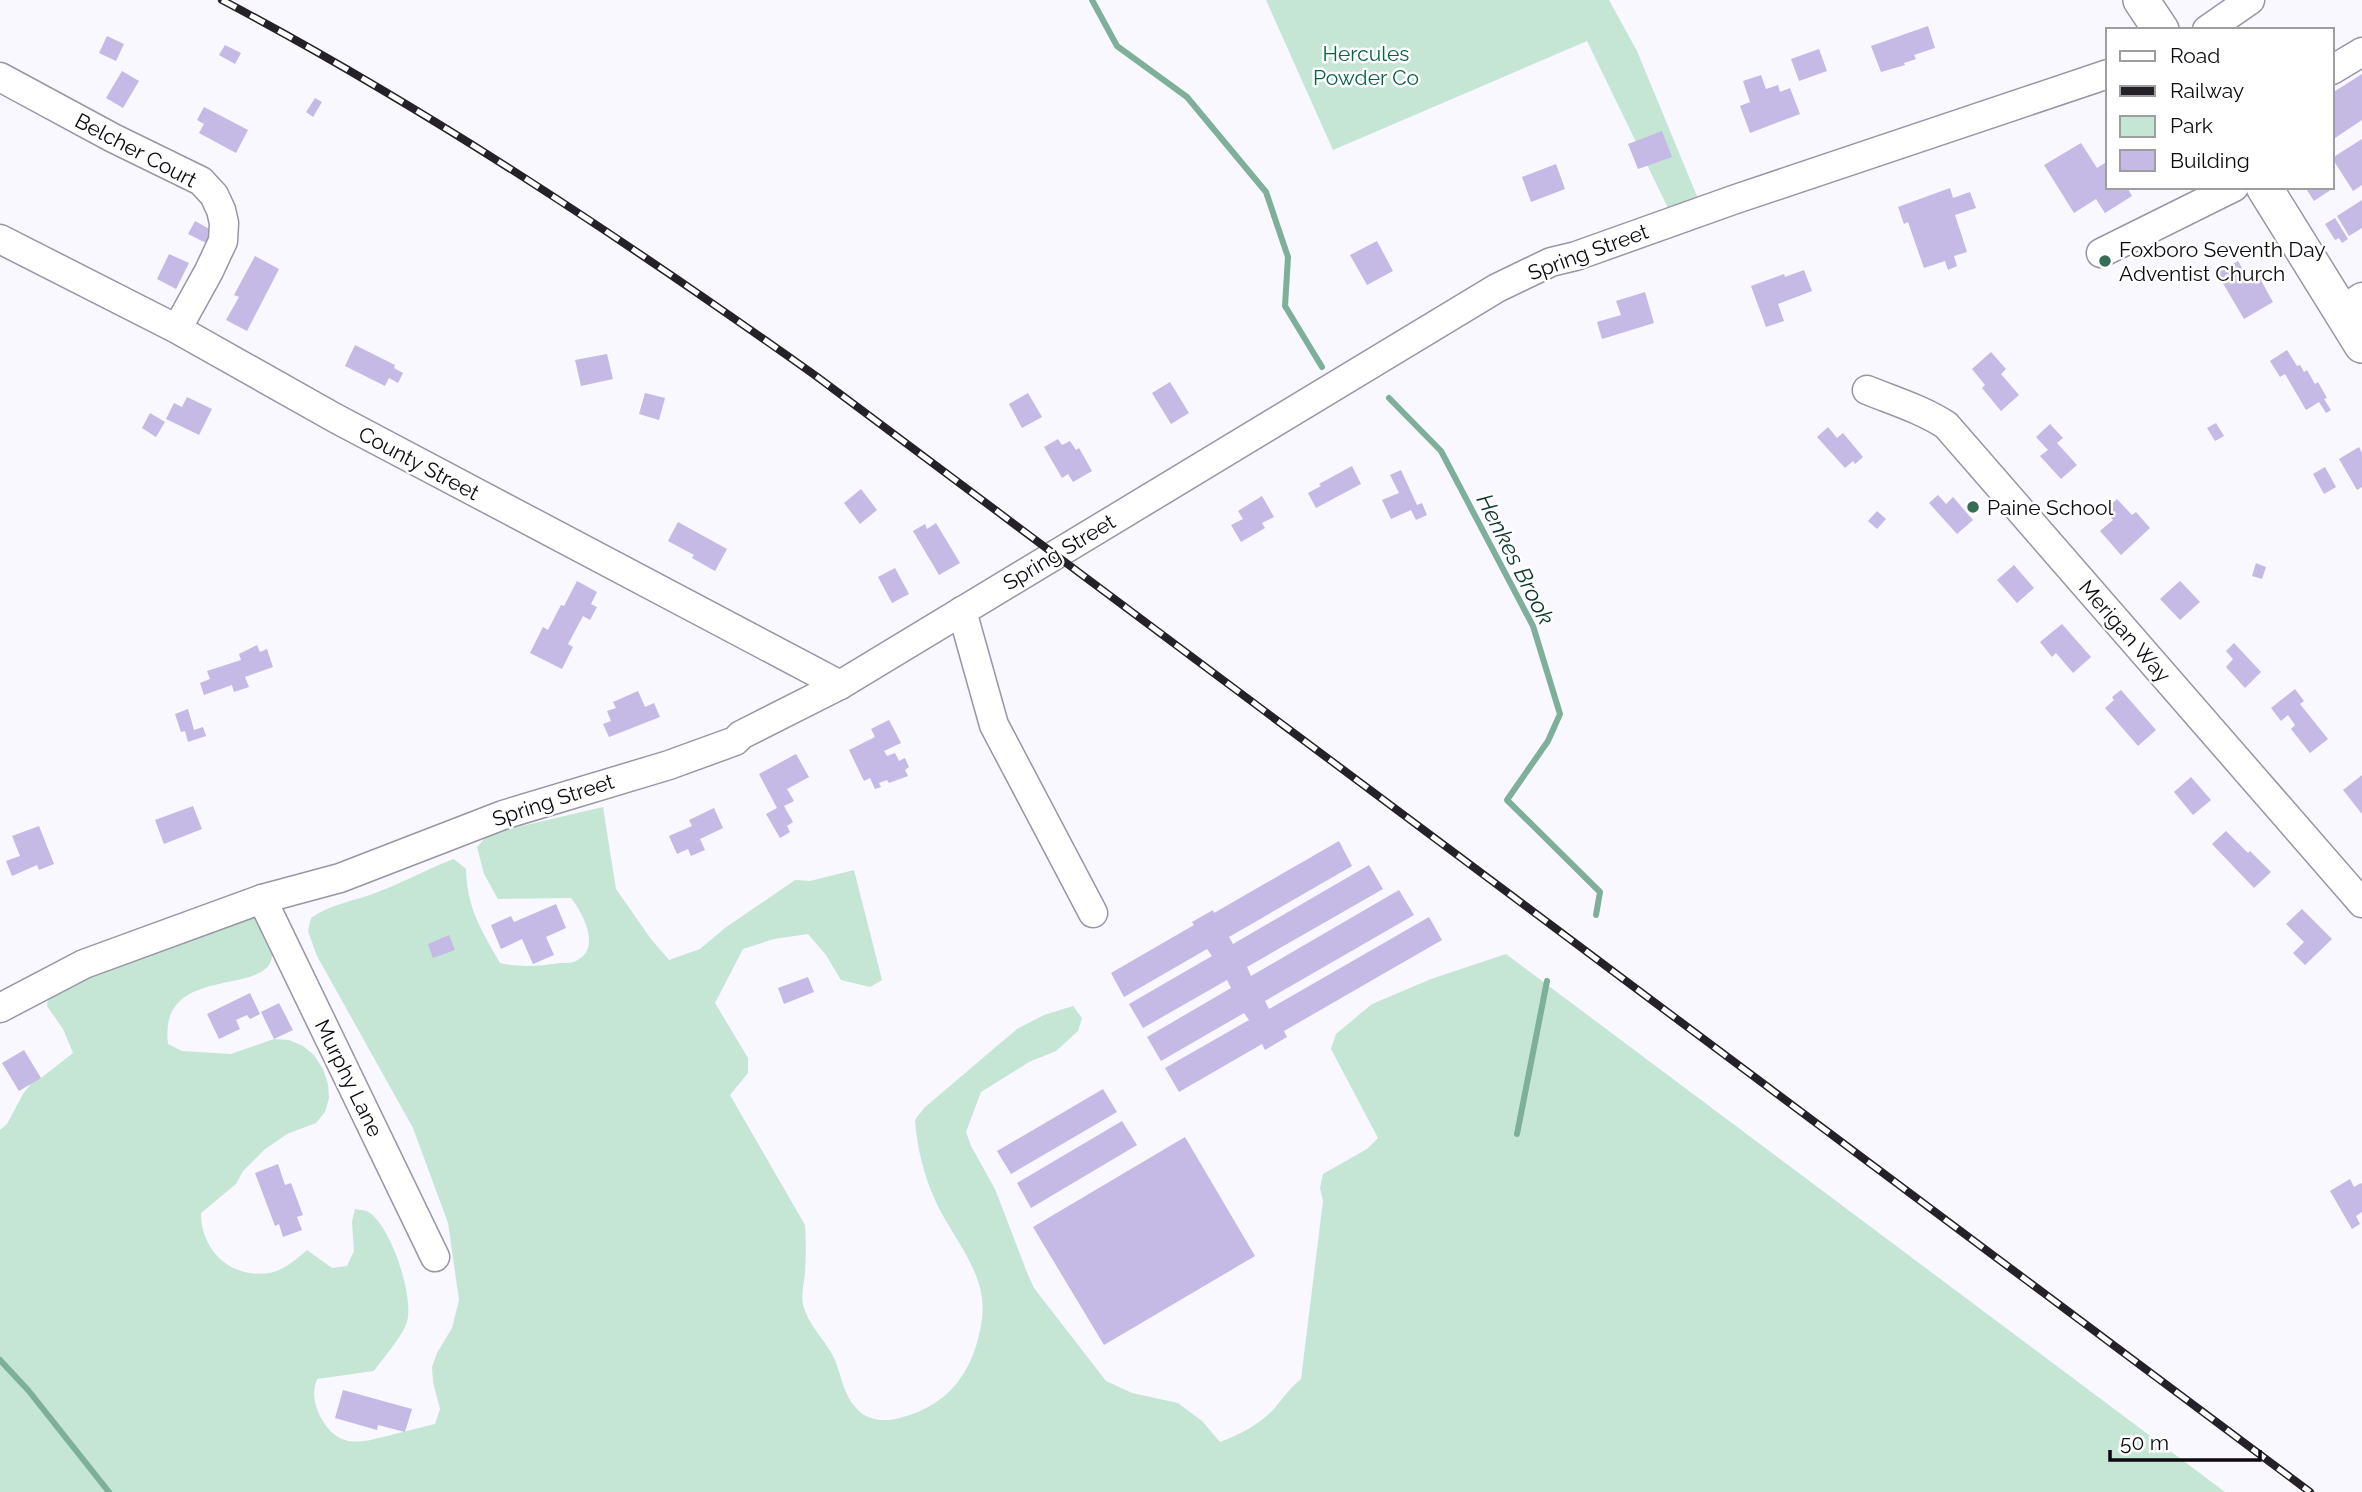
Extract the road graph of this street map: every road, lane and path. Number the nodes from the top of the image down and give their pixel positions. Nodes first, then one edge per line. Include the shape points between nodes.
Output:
1 (2141, 0) edge
2 (2250, 0) edge
3 (2160, 28) edge
4 (2210, 28) edge
5 (2362, 52) edge
6 (2334, 69) edge
7 (2106, 76) edge
8 (0, 77) edge
9 (2230, 189) edge
10 (2265, 189) edge
11 (0, 239) edge
12 (2101, 253) dead end
13 (2351, 304) edge
14 (177, 329) junction
15 (2362, 345) edge
16 (1867, 390) dead end
17 (962, 611) junction
18 (839, 685) junction
19 (262, 899) junction
20 (2362, 902) edge
21 (1093, 914) dead end
22 (0, 1008) edge
23 (435, 1257) dead end

1 - 3 main road
2 - 4 street
5 - 6 street
7 - 17 street, Spring Street via 1551,262 1485,295
8 - 14 street, Belcher Court via 201,181 214,195 224,223 223,241
9 - 12 street
10 - 13 main road
11 - 14 street, County Street
13 - 15 main road
14 - 18 street, County Street via 335,418
16 - 20 street, Merigan Way via 1925,411 1946,425
17 - 18 street, Spring Street
17 - 21 street via 993,725
18 - 19 street, Spring Street via 724,745 503,815 340,878
19 - 22 street, Spring Street via 84,964
19 - 23 street, Murphy Lane

